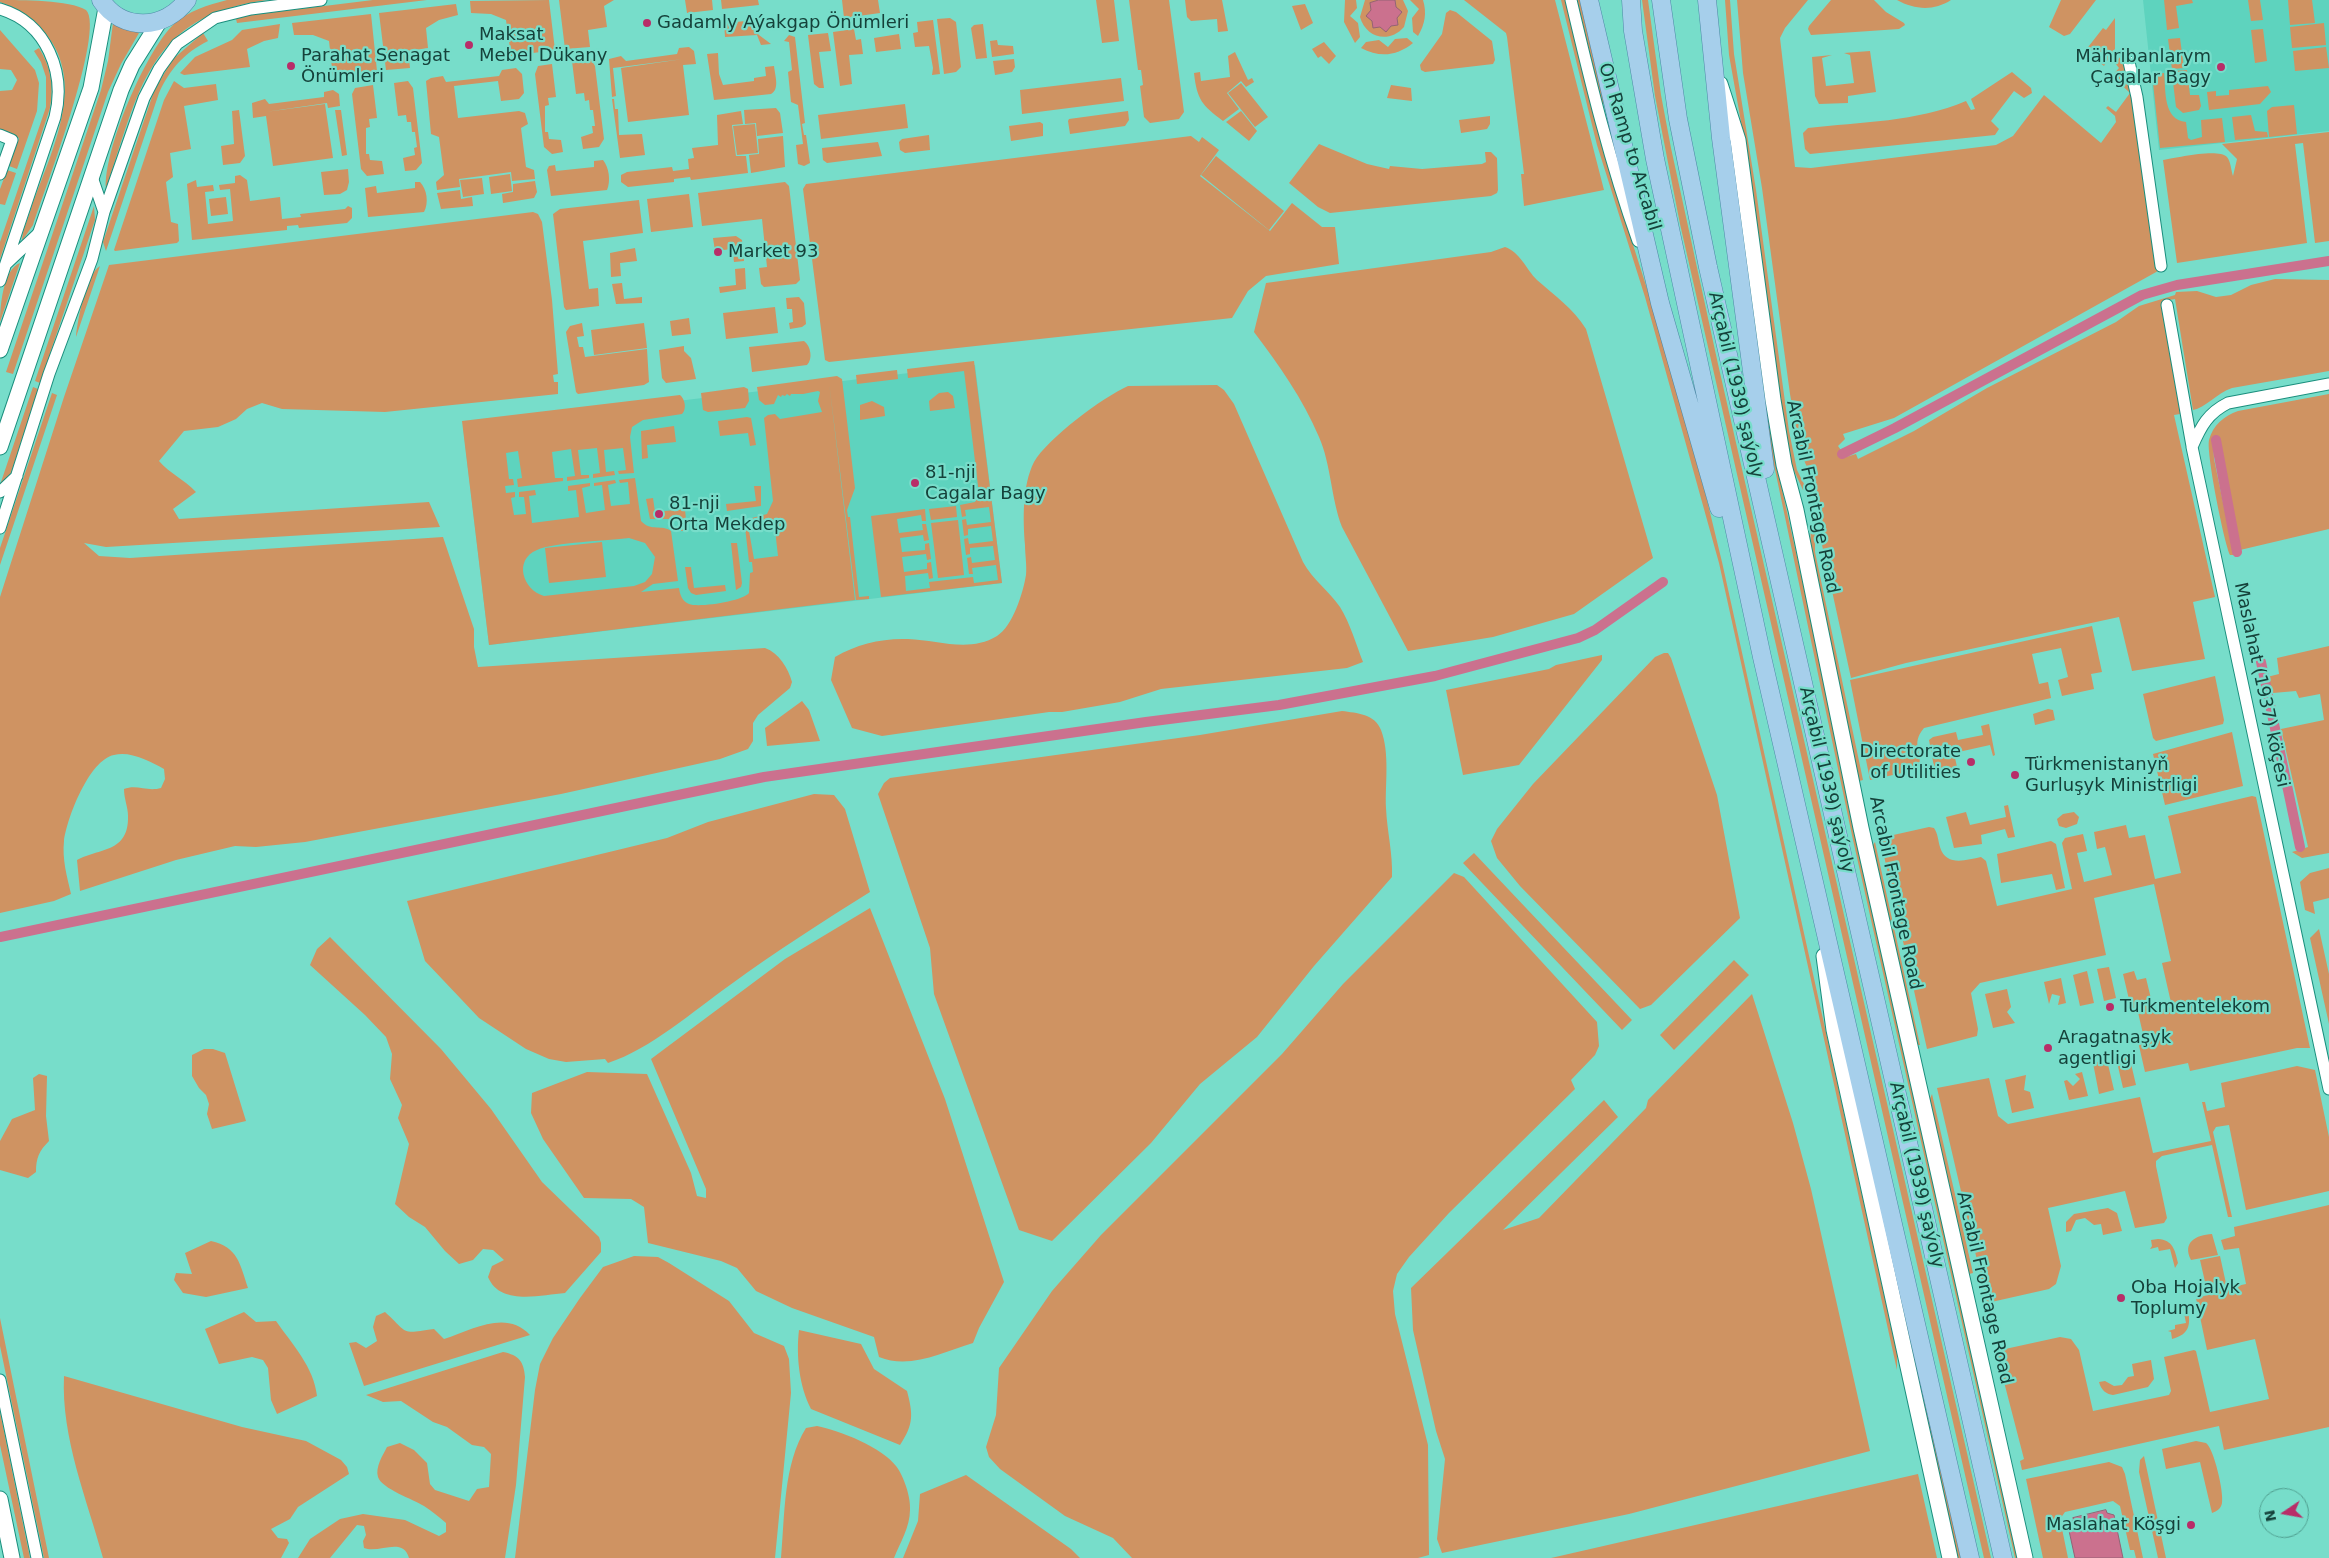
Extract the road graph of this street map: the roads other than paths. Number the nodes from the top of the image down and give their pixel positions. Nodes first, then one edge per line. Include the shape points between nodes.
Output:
1 (187, 0) edge
2 (321, 0) edge
3 (1571, 0) edge
4 (1590, 0) edge
5 (1596, 0) edge
6 (1631, 0) edge
7 (1660, 0) edge
8 (102, 2) edge
9 (1707, 2) edge
10 (0, 9) edge
11 (159, 22) junction
12 (1712, 56) junction
13 (2129, 62) dead end
14 (1606, 75) junction
15 (0, 135) edge
16 (0, 174) edge
17 (92, 177) junction
18 (104, 212) junction
19 (42, 230) junction
20 (5, 265) junction
21 (2161, 266) dead end
22 (0, 281) edge
23 (1660, 303) junction
24 (2168, 305) dead end
25 (0, 350) edge
26 (2329, 384) edge
27 (0, 447) edge
28 (2192, 447) junction
29 (18, 474) junction
30 (0, 492) edge
31 (0, 528) edge
32 (1782, 589) junction
33 (1762, 657) junction
34 (1815, 886) junction
35 (2329, 1089) edge
36 (0, 1380) edge
37 (0, 1499) edge
38 (12, 1558) edge
39 (37, 1558) edge
40 (1950, 1558) edge
41 (1970, 1558) edge
42 (2003, 1558) edge
43 (2025, 1558) edge

1 - 11 main road via 172,15
2 - 18 street via 230,13 203,25 177,44 158,69 144,98
3 - 23 street, On Ramp to Arcabil via 1623,198
4 - 14 main road
5 - 14 main road
6 - 33 main road, Arçabil (1939) şaýoly via 1654,159
7 - 32 main road, Arçabil (1939) şaýoly via 1678,119 1708,267
8 - 11 main road via 118,17 131,22
8 - 19 street via 91,88
9 - 12 main road
10 - 20 street via 29,24 48,48 58,79 58,109
11 - 17 street via 127,75
12 - 32 main road
12 - 43 street, Arcabil Frontage Road via 1738,140 1784,465 1861,828
13 - 21 street
14 - 23 main road
15 - 16 street via 12,140
17 - 18 street
17 - 27 street
18 - 29 street via 92,259 49,374
19 - 20 street
19 - 25 street
20 - 22 street
23 - 33 main road
24 - 28 street, Maslahat (1937) köçesi
26 - 28 street via 2228,403 2205,419
28 - 35 street, Maslahat (1937) köçesi
29 - 30 street
29 - 31 street
32 - 42 main road, Arçabil (1939) şaýoly
33 - 34 main road, Arçabil (1939) şaýoly
34 - 40 street via 1834,1030
34 - 41 main road, Arçabil (1939) şaýoly
36 - 39 street
37 - 38 street

